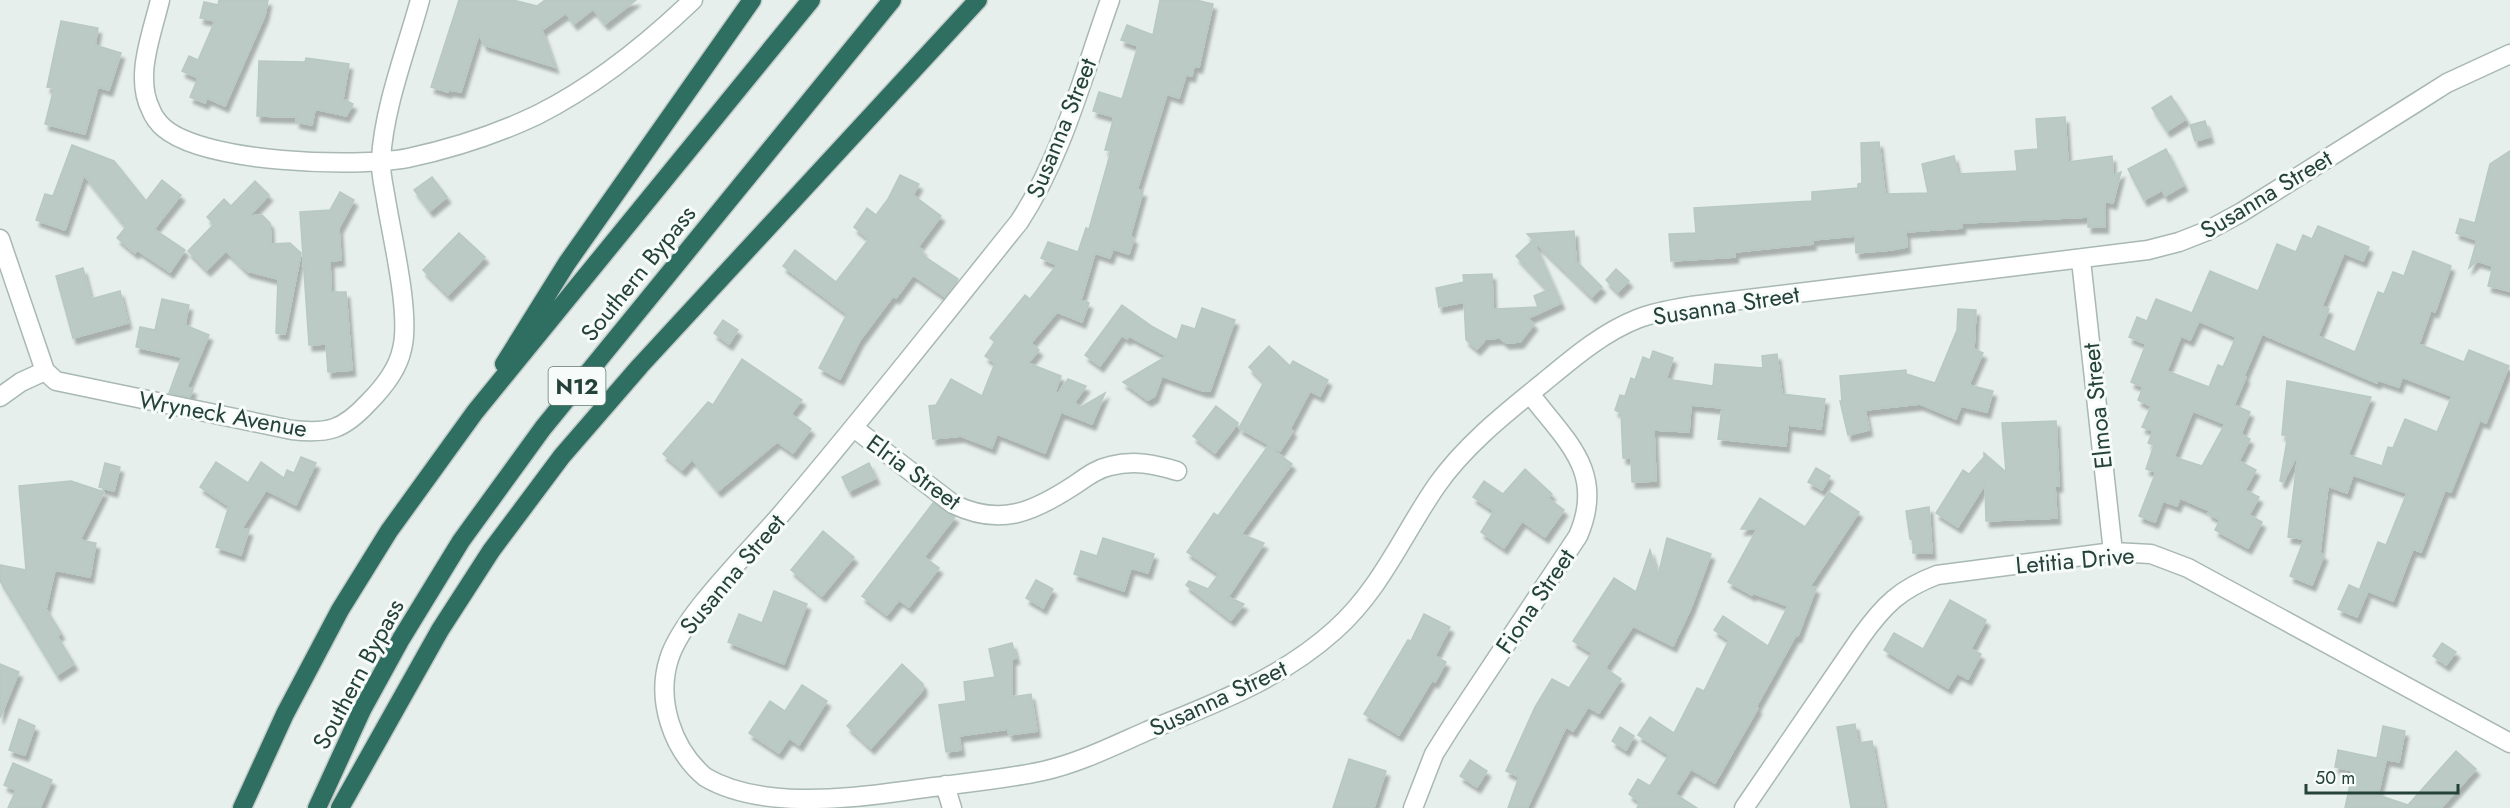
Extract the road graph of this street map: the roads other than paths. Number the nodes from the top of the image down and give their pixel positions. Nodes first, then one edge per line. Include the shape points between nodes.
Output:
1 (160, 0) edge
2 (420, 0) edge
3 (693, 0) edge
4 (752, 0) edge
5 (811, 0) edge
6 (892, 0) edge
7 (978, 0) edge
8 (1110, 0) edge
9 (2510, 54) edge
10 (380, 162) junction
11 (0, 239) edge
12 (2081, 260) junction
13 (45, 371) junction
14 (1530, 394) junction
15 (0, 398) edge
16 (475, 412) junction
17 (854, 428) junction
18 (1178, 471) dead end
19 (2113, 552) junction
20 (2510, 743) edge
21 (945, 785) junction
22 (242, 808) edge
23 (316, 808) edge
24 (340, 808) edge
25 (952, 808) edge
26 (1413, 808) edge
27 (1744, 808) edge

1 - 10 street via 143,84 151,111 163,128 191,142 262,158
2 - 10 street, Wryneck Avenue via 385,126
3 - 10 street via 615,66 544,111 472,140
4 - 16 highway via 567,263
5 - 16 highway, Southern Bypass / N12
6 - 23 highway, Southern Bypass / N12 via 543,428 461,541 362,710
7 - 24 highway via 562,456 491,551 440,630
8 - 17 street, Susanna Street via 1053,160 1033,201
9 - 12 street, Susanna Street via 2427,96 2207,231 2148,250
10 - 13 street, Wryneck Avenue via 403,311 404,342 396,364 375,396 340,427 326,432 292,430 65,385
11 - 13 street
12 - 14 street, Susanna Street via 1662,311 1612,331
12 - 19 street, Elmoa Street
13 - 15 street
14 - 21 street, Susanna Street via 1484,432 1448,471 1384,573 1355,610 1281,671 1071,763 1015,776
14 - 26 street, Fiona Street via 1583,466 1588,483 1586,519 1434,754
16 - 22 highway, Southern Bypass / N12 via 388,531 340,610 285,714
17 - 18 street, Elria Street via 953,504 994,515 1024,512 1043,505 1108,466 1149,463
17 - 21 street, Susanna Street via 681,633 664,678 669,723 687,757 708,780 755,801 832,801
19 - 20 street, Letitia Drive via 2151,554 2188,568
19 - 27 street, Letitia Drive via 1937,575 1894,597 1861,637
21 - 25 street

